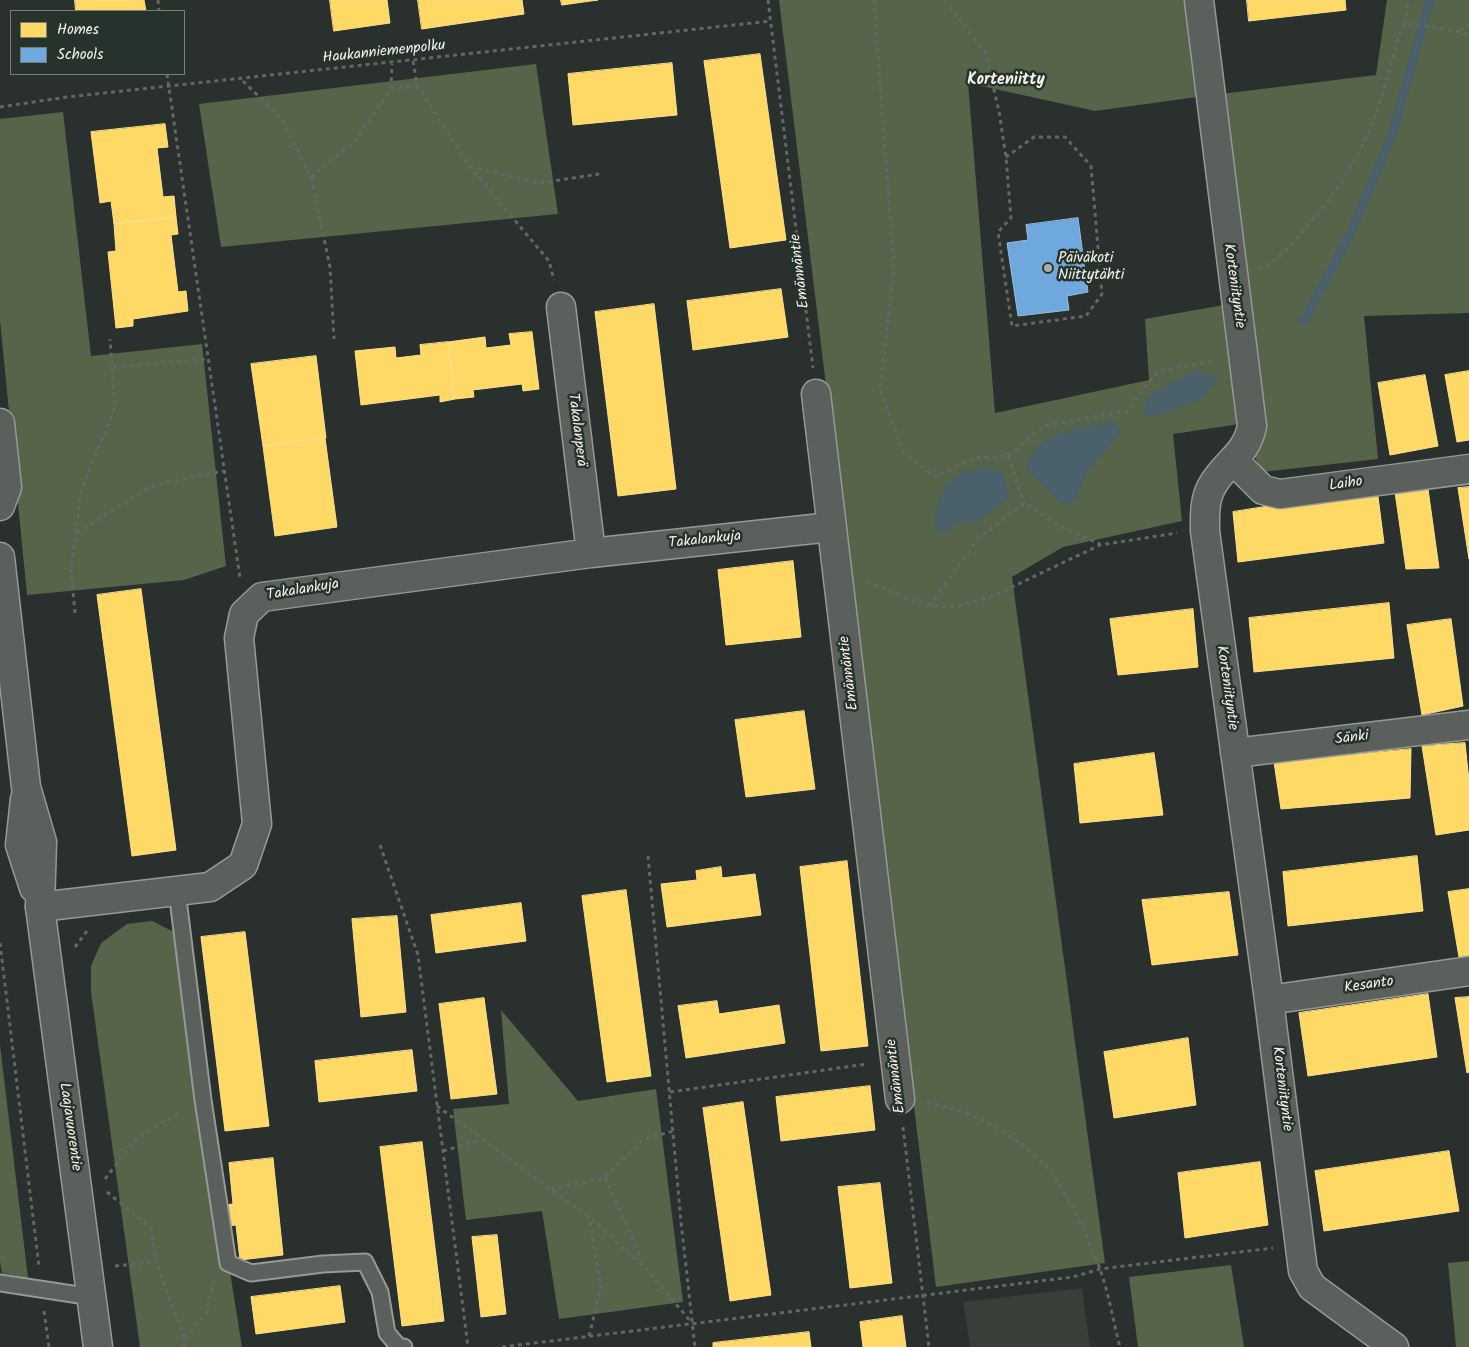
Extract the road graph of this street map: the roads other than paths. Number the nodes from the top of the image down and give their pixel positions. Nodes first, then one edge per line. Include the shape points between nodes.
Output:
1 (1199, 0) edge
2 (561, 307) road end
3 (816, 394) road end
4 (0, 423) edge
5 (1234, 461) junction
6 (1469, 469) edge
7 (0, 506) edge
8 (831, 527) junction
9 (591, 553) junction
10 (0, 557) edge
11 (1469, 725) edge
12 (1234, 753) junction
13 (177, 891) junction
14 (40, 906) junction
15 (1469, 971) edge
16 (1270, 1000) junction
17 (900, 1099) road end
18 (0, 1284) edge
19 (92, 1297) junction
20 (98, 1347) edge
21 (404, 1347) edge
22 (1394, 1347) edge

1 - 5 street, Korteniityntie via 1252,426 1249,438
2 - 9 street, Takalanperä
3 - 8 street, Emännäntie
4 - 7 street via 7,487
5 - 6 street, Laiho via 1263,490 1280,494
5 - 12 street, Korteniityntie via 1212,485 1205,506 1204,531
8 - 9 street, Takalankuja
8 - 17 street, Emännäntie
9 - 13 street, Takalankuja via 262,597 244,614 239,638 257,824 243,866 210,888
10 - 14 street, Laajavuorentie via 26,787 42,842
11 - 12 street, Sänki
12 - 16 street, Korteniityntie
13 - 14 street, Takalankuja
13 - 21 lane via 203,1100 228,1263 251,1273 365,1262 380,1292 387,1333 399,1347
14 - 19 street, Laajavuorentie
15 - 16 street, Kesanto
16 - 22 street, Korteniityntie via 1303,1271 1312,1287
18 - 19 lane
19 - 20 street, Laajavuorentie

